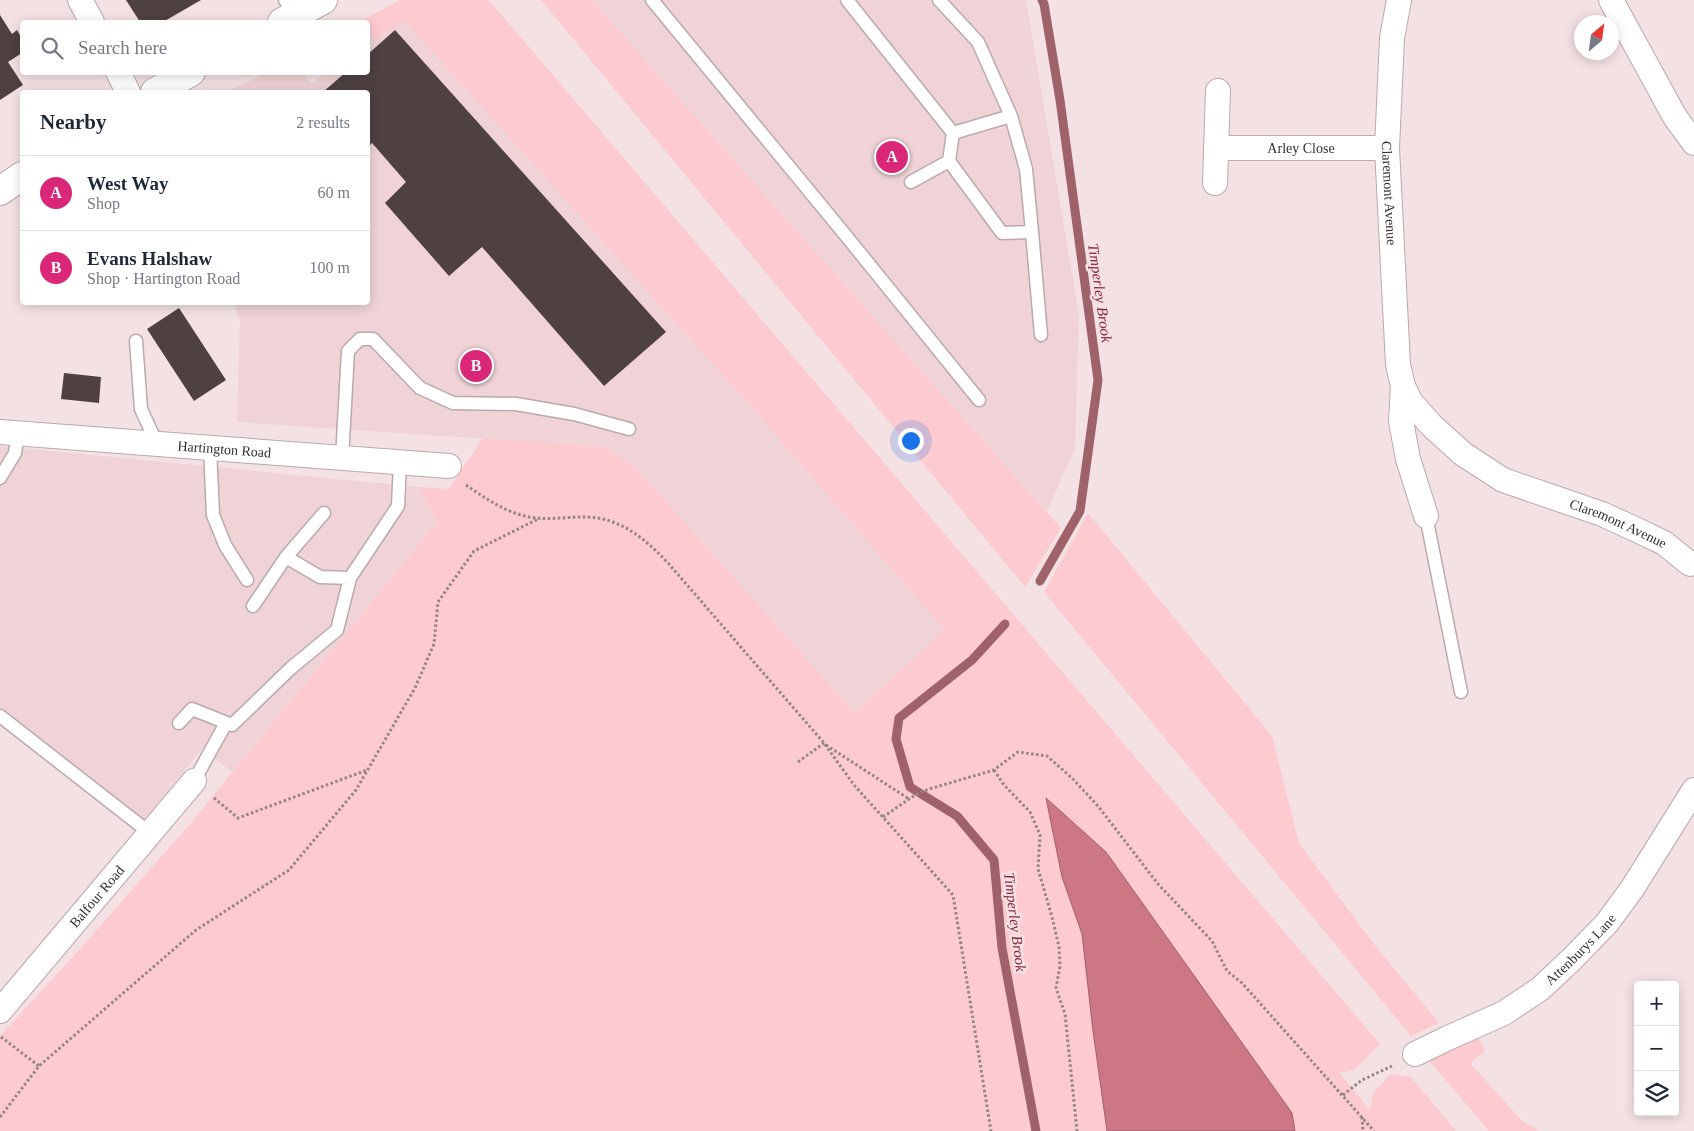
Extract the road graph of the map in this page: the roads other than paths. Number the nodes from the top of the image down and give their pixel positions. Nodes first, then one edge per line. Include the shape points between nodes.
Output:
1 (80, 0) edge
2 (323, 0) edge
3 (652, 0) edge
4 (847, 0) edge
5 (938, 0) edge
6 (1399, 0) edge
7 (1611, 0) edge
8 (288, 13) edge
9 (91, 20) edge
10 (120, 75) edge
11 (185, 75) edge
12 (127, 90) edge
13 (158, 90) edge
14 (1218, 91) dead end
15 (1011, 116) junction
16 (953, 133) junction
17 (1694, 143) edge
18 (1216, 148) junction
19 (1387, 148) junction
20 (949, 161) junction
21 (20, 177) edge
22 (911, 182) dead end
23 (1214, 183) dead end
24 (0, 191) edge
25 (1032, 232) junction
26 (1041, 335) dead end
27 (136, 340) dead end
28 (1402, 386) junction
29 (979, 400) dead end
30 (628, 429) dead end
31 (9, 433) edge
32 (157, 444) junction
33 (210, 448) junction
34 (342, 458) junction
35 (400, 462) junction
36 (449, 466) road end
37 (0, 478) edge
38 (324, 513) dead end
39 (1426, 516) joint
40 (286, 557) junction
41 (1690, 564) dead end
42 (350, 578) junction
43 (247, 580) dead end
44 (254, 606) dead end
45 (1461, 692) dead end
46 (0, 716) edge
47 (179, 723) dead end
48 (226, 723) junction
49 (194, 782) joint
50 (1694, 790) edge
51 (150, 833) junction
52 (0, 1011) edge
53 (1415, 1054) road end

1 - 9 street
2 - 8 highway
3 - 29 lane
4 - 16 lane
5 - 15 lane via 978,42
6 - 19 street, Claremont Avenue via 1392,38
7 - 17 street via 1675,118
10 - 12 street
11 - 13 highway
14 - 18 street
15 - 16 lane
15 - 25 lane via 1026,169
16 - 20 lane
18 - 19 street, Arley Close
18 - 23 street
19 - 28 street, Claremont Avenue via 1398,365
20 - 22 lane
20 - 25 lane via 1002,233
21 - 24 highway
25 - 26 lane
27 - 32 lane via 141,409
28 - 39 street, Claremont Avenue via 1401,421 1406,449
28 - 41 street, Claremont Avenue via 1410,401 1431,425 1463,454 1503,480 1602,514 1664,544
30 - 34 lane via 574,414 516,404 453,403 420,388 372,339 360,339 348,351
31 - 32 street, Hartington Road
31 - 37 lane via 15,453
32 - 33 street, Hartington Road
33 - 34 street, Hartington Road
33 - 43 lane via 214,515 224,545
34 - 35 street, Hartington Road
35 - 36 street, Hartington Road
35 - 42 lane via 398,506
38 - 40 lane
39 - 45 lane
40 - 42 lane via 320,577
40 - 44 lane
42 - 48 lane via 336,630 232,725
46 - 51 lane
47 - 48 lane via 192,709
48 - 49 lane
49 - 51 street, Balfour Road
50 - 53 street, Attenburys Lane via 1607,924 1572,959 1540,989 1504,1014
51 - 52 street, Balfour Road

